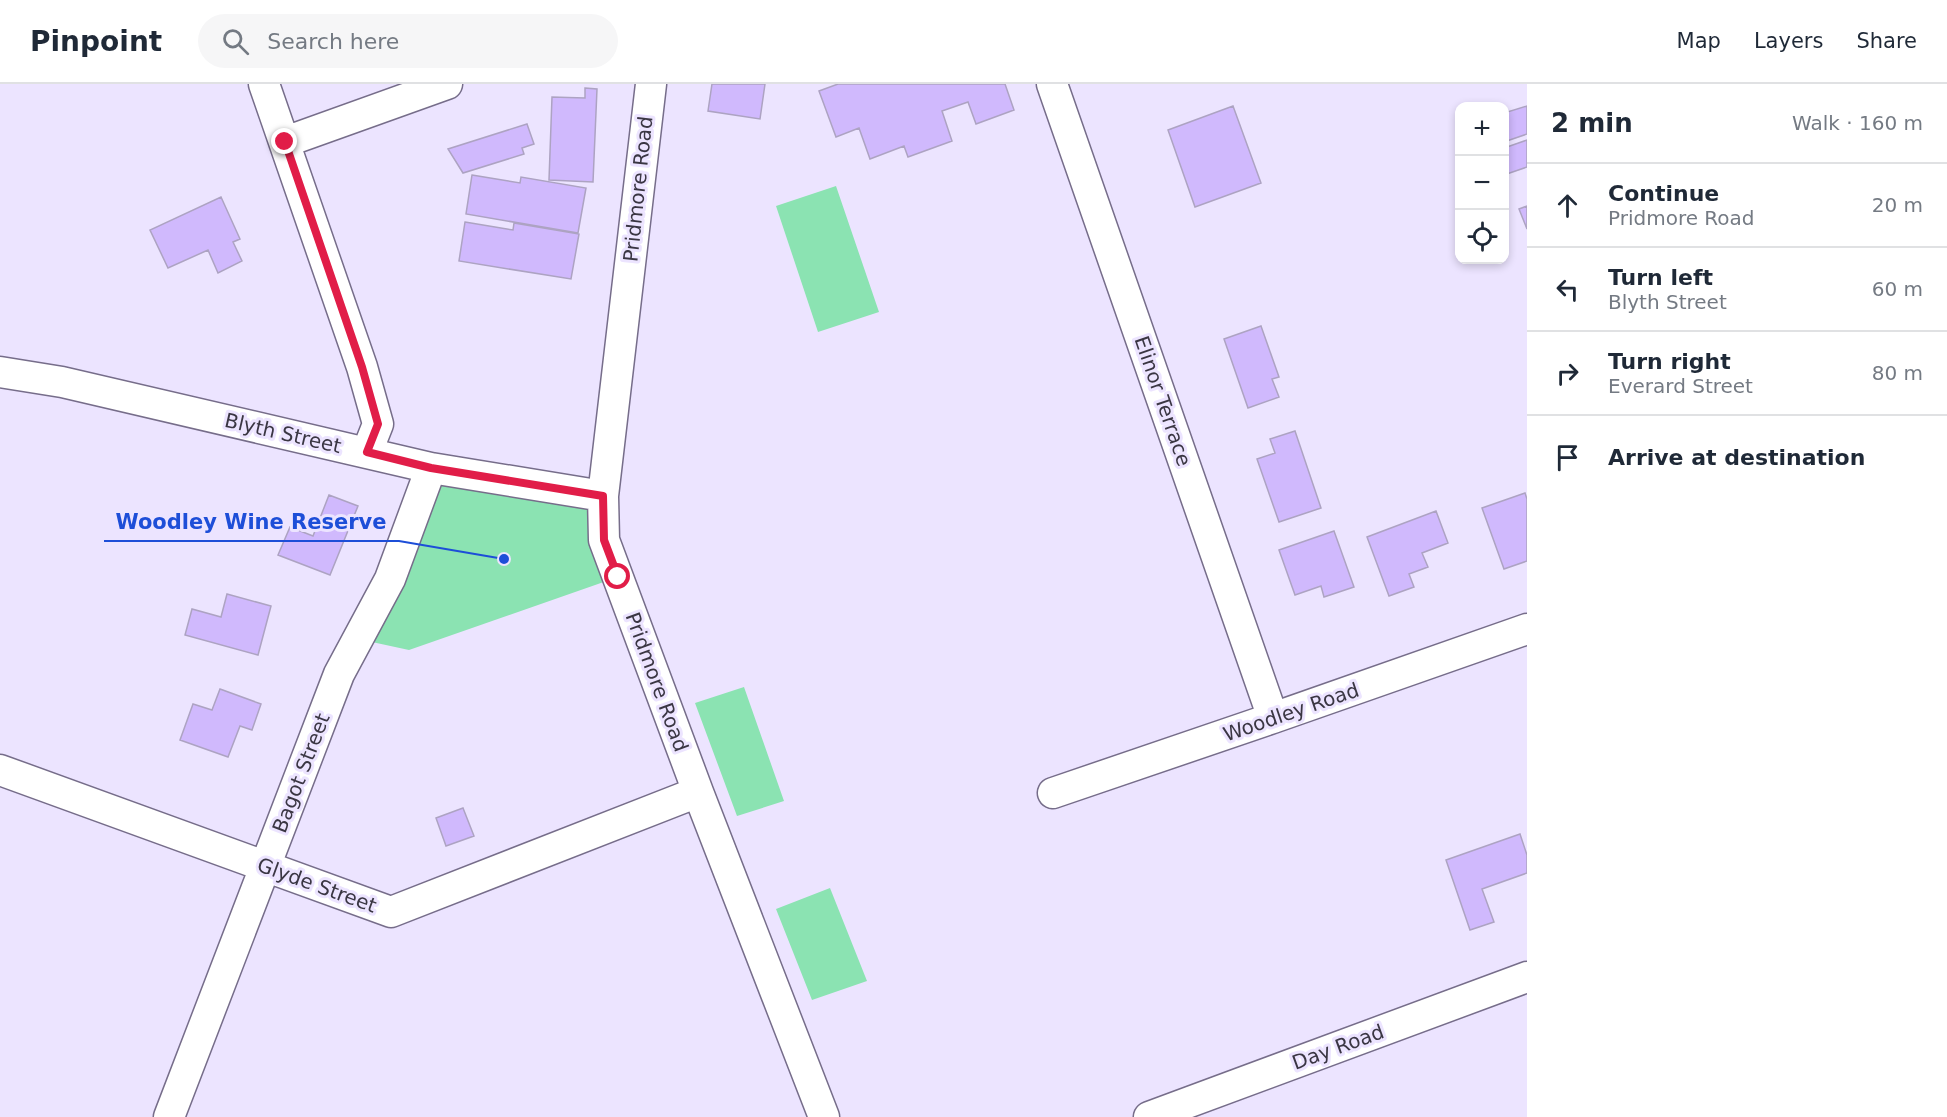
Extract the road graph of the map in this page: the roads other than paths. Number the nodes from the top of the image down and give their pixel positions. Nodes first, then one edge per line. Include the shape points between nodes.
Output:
1 (264, 84) edge
2 (447, 84) edge
3 (651, 84) edge
4 (1052, 84) edge
5 (285, 142) junction
6 (0, 372) edge
7 (367, 452) junction
8 (431, 468) junction
9 (603, 496) junction
10 (1527, 629) edge
11 (1273, 718) junction
12 (0, 770) edge
13 (698, 792) junction
14 (1053, 793) dead end
15 (266, 866) junction
16 (1527, 977) edge
17 (169, 1117) edge
18 (824, 1117) edge
19 (1149, 1117) edge

1 - 5 street
2 - 5 street
3 - 9 street, Pridmore Road
4 - 11 street, Elinor Terrace
5 - 7 street via 378,424
6 - 7 street, Blyth Street via 62,382
7 - 8 street, Blyth Street
8 - 9 street, Blyth Street
8 - 15 street, Bagot Street via 390,579 339,674
9 - 13 street, Pridmore Road via 604,540
10 - 11 street, Woodley Road
11 - 14 street, Woodley Road
12 - 15 street, Glyde Street
13 - 15 street, Glyde Street via 391,912
13 - 18 street, Pridmore Road
15 - 17 street, Bagot Street
16 - 19 street, Day Road

